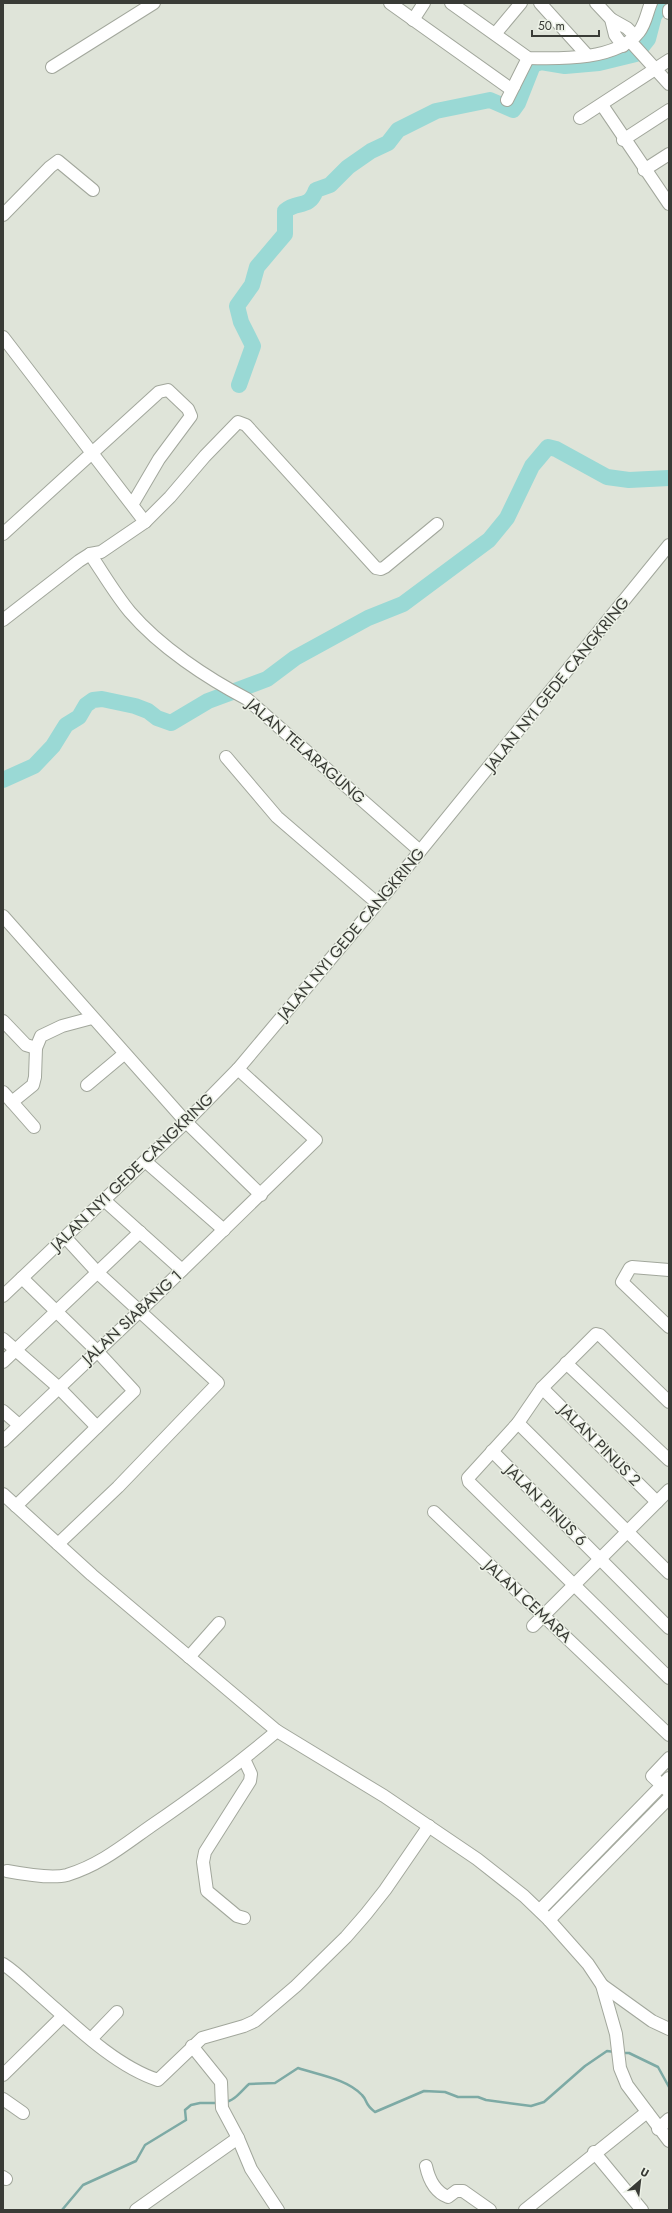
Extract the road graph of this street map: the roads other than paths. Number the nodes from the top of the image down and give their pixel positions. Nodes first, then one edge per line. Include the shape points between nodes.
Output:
1 (154, 3) edge
2 (390, 3) edge
3 (424, 3) edge
4 (451, 3) edge
5 (473, 3) edge
6 (521, 3) edge
7 (540, 3) edge
8 (596, 3) edge
9 (650, 4) edge
10 (669, 10) edge
11 (464, 12) junction
12 (669, 13) edge
13 (413, 20) junction
14 (495, 34) junction
15 (634, 45) junction
16 (587, 55) junction
17 (528, 58) junction
18 (669, 60) edge
19 (52, 67) dead end
20 (656, 69) junction
21 (669, 84) edge
22 (514, 86) junction
23 (507, 100) dead end
24 (602, 105) junction
25 (669, 110) edge
26 (580, 118) dead end
27 (623, 140) junction
28 (669, 154) edge
29 (644, 170) junction
30 (93, 190) dead end
31 (668, 202) edge
32 (3, 214) edge
33 (3, 337) edge
34 (92, 453) junction
35 (132, 505) junction
36 (145, 522) junction
37 (437, 524) dead end
38 (3, 534) edge
39 (669, 545) edge
40 (90, 554) junction
41 (3, 620) edge
42 (226, 757) dead end
43 (420, 851) junction
44 (377, 903) junction
45 (3, 916) edge
46 (3, 1021) edge
47 (96, 1022) junction
48 (36, 1048) junction
49 (124, 1054) junction
50 (238, 1069) junction
51 (87, 1085) dead end
52 (3, 1092) edge
53 (12, 1102) junction
54 (186, 1122) junction
55 (34, 1127) dead end
56 (145, 1161) junction
57 (261, 1194) junction
58 (104, 1200) junction
59 (224, 1230) junction
60 (140, 1232) junction
61 (65, 1237) junction
62 (182, 1270) junction
63 (669, 1270) edge
64 (98, 1273) junction
65 (22, 1278) junction
66 (3, 1296) edge
67 (140, 1311) junction
68 (57, 1313) junction
69 (669, 1327) edge
70 (3, 1339) edge
71 (16, 1351) junction
72 (97, 1351) junction
73 (3, 1362) edge
74 (566, 1363) junction
75 (58, 1387) junction
76 (542, 1388) junction
77 (669, 1402) edge
78 (3, 1411) edge
79 (518, 1423) junction
80 (19, 1425) junction
81 (98, 1427) junction
82 (3, 1441) edge
83 (492, 1451) junction
84 (669, 1460) edge
85 (669, 1490) edge
86 (3, 1494) edge
87 (657, 1502) junction
88 (16, 1506) junction
89 (434, 1512) dead end
90 (628, 1532) junction
91 (58, 1544) junction
92 (600, 1559) junction
93 (667, 1569) edge
94 (576, 1584) junction
95 (544, 1616) junction
96 (220, 1623) dead end
97 (533, 1626) dead end
98 (669, 1628) edge
99 (189, 1657) junction
100 (669, 1678) edge
101 (277, 1731) junction
102 (669, 1735) edge
103 (669, 1758) edge
104 (244, 1759) junction
105 (666, 1785) edge
106 (669, 1798) edge
107 (429, 1826) junction
108 (7, 1870) dead end
109 (540, 1910) junction
110 (244, 1918) dead end
111 (549, 1920) junction
112 (3, 1964) edge
113 (602, 1985) junction
114 (117, 2012) dead end
115 (63, 2016) junction
116 (669, 2029) edge
117 (92, 2039) junction
118 (192, 2046) junction
119 (3, 2075) edge
120 (3, 2099) edge
121 (646, 2112) junction
122 (23, 2114) dead end
123 (669, 2119) edge
124 (658, 2129) junction
125 (238, 2138) junction
126 (669, 2141) edge
127 (594, 2152) junction
128 (426, 2166) dead end
129 (136, 2210) edge
130 (278, 2210) edge
131 (490, 2210) edge
132 (525, 2210) edge
133 (642, 2210) edge

1 - 19 street
2 - 13 street
3 - 13 street
4 - 11 street
5 - 11 street
6 - 14 street
7 - 16 street
8 - 15 street via 611,19 616,35
9 - 15 street via 644,25
10 - 12 street
11 - 14 street
13 - 22 street via 508,87
14 - 17 street
15 - 16 street
15 - 20 street
16 - 17 street via 568,58
17 - 22 street
18 - 20 street
20 - 21 street
20 - 24 street
22 - 23 street
24 - 26 street
24 - 27 street
25 - 27 street
27 - 29 street
28 - 29 street
29 - 31 street
30 - 32 street via 58,162
33 - 34 street
34 - 35 street
34 - 35 street via 162,390 172,392 188,410 191,416 159,459
34 - 38 street
35 - 36 street
36 - 37 street via 238,422 246,425 376,568 385,567
36 - 40 street via 101,552
39 - 43 street, JALAN NYI GEDE CANGKRING
40 - 41 street
40 - 43 street, JALAN TELARAGUNG via 125,604 146,628 166,646 221,685 248,699
42 - 44 street via 273,814
43 - 44 street, JALAN NYI GEDE CANGKRING
44 - 50 street, JALAN NYI GEDE CANGKRING
45 - 47 street
46 - 48 street via 26,1045
47 - 48 street via 77,1021 46,1032 38,1040
47 - 49 street
48 - 53 street via 33,1085
49 - 51 street
49 - 54 street
50 - 54 street, JALAN NYI GEDE CANGKRING
50 - 57 street, JALAN SIABANG 1 via 316,1140
52 - 53 street
53 - 55 street
54 - 56 street, JALAN NYI GEDE CANGKRING
54 - 57 street
56 - 58 street, JALAN NYI GEDE CANGKRING
56 - 59 street
57 - 59 street, JALAN SIABANG 1
58 - 60 street
58 - 61 street, JALAN NYI GEDE CANGKRING
59 - 62 street, JALAN SIABANG 1
60 - 62 street
60 - 64 street
61 - 64 street
61 - 65 street, JALAN NYI GEDE CANGKRING
62 - 67 street, JALAN SIABANG 1
63 - 69 street via 632,1267 622,1282
64 - 67 street
64 - 68 street
65 - 66 street, JALAN NYI GEDE CANGKRING
65 - 68 street
67 - 72 street, JALAN SIABANG 1
67 - 91 street via 218,1384 118,1487
68 - 71 street
68 - 72 street
70 - 71 street
71 - 73 street
71 - 75 street
72 - 75 street, JALAN SIABANG 1
72 - 81 street via 134,1391
74 - 76 street
74 - 77 street via 594,1336 600,1335
74 - 84 street
75 - 80 street, JALAN SIABANG 1
75 - 81 street
76 - 79 street
76 - 87 street, JALAN PINUS 2
78 - 80 street
79 - 83 street
79 - 90 street
80 - 82 street, JALAN SIABANG 1
81 - 88 street
83 - 92 street, JALAN PINUS 6
83 - 94 street via 471,1475 469,1482
85 - 87 street
86 - 88 street
87 - 90 street
88 - 91 street
89 - 95 street, JALAN CEMARA
90 - 92 street
90 - 93 street
91 - 99 street
92 - 94 street
92 - 98 street, JALAN PINUS 6
94 - 95 street
94 - 100 street
95 - 97 street
95 - 102 street, JALAN CEMARA
96 - 99 street
99 - 101 street via 226,1684
101 - 104 street
101 - 107 street
103 - 105 street via 652,1776
104 - 108 street via 117,1852 95,1864 62,1876 25,1875
104 - 110 street via 251,1774 250,1781 205,1852 203,1862 207,1891 237,1916
105 - 109 street
106 - 111 street
107 - 109 street via 477,1859
107 - 118 street via 386,1890 346,1938 296,1986 255,2020 244,2026 210,2034
109 - 111 street
111 - 113 street via 588,1964
112 - 115 street
113 - 116 street
113 - 121 street via 616,2034 620,2068
114 - 117 street
115 - 117 street
115 - 119 street
117 - 118 street via 126,2064 158,2080 182,2059
118 - 125 street via 221,2082 222,2108
120 - 122 street
121 - 124 street
121 - 127 street
123 - 124 street
124 - 126 street
125 - 129 street
125 - 130 street via 252,2169
127 - 132 street
127 - 133 street
128 - 131 street via 429,2180 442,2195 448,2197 456,2191 463,2191

